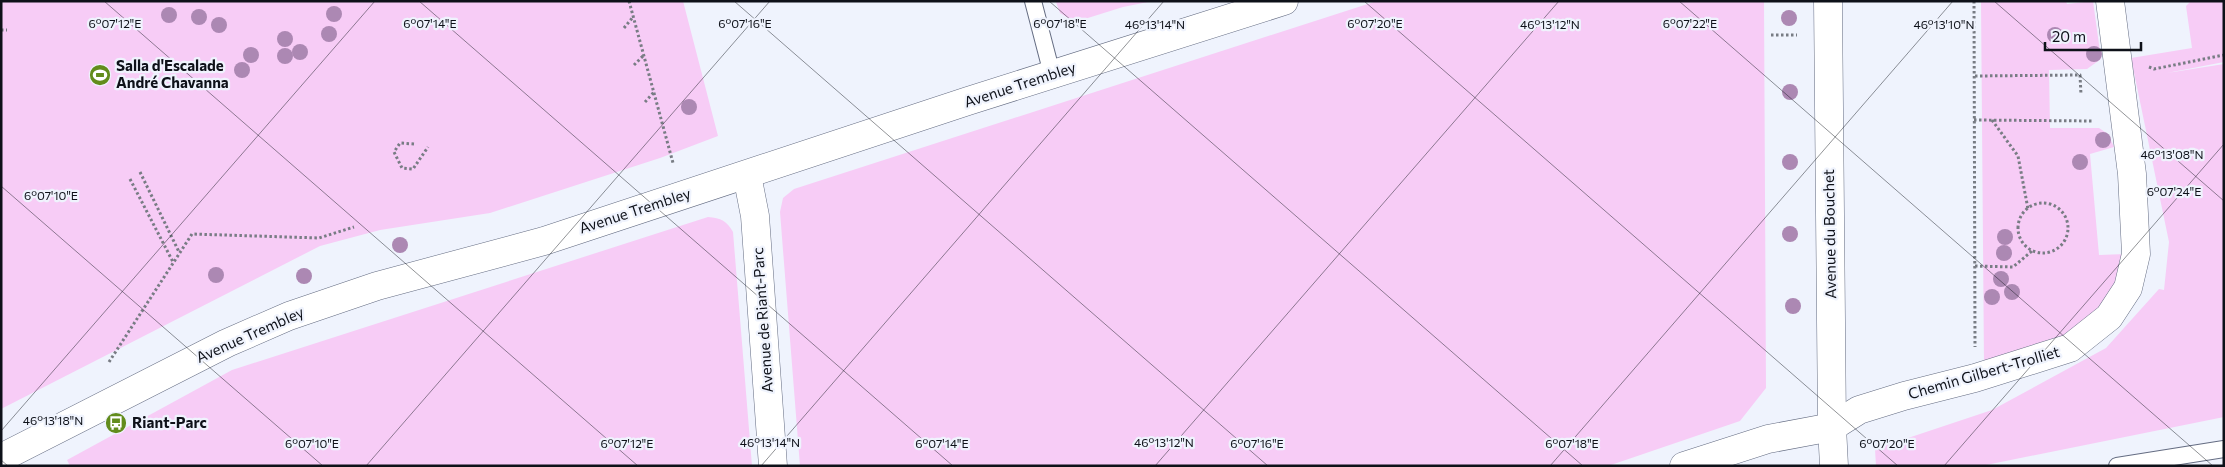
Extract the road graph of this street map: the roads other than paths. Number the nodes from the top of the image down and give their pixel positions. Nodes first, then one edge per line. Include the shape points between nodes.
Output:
1 (1033, 1) edge
2 (1284, 1) edge
3 (1828, 1) edge
4 (2110, 1) edge
5 (1052, 74) junction
6 (747, 175) junction
7 (1832, 427) junction
8 (2224, 449) edge
9 (1, 458) edge
10 (773, 466) edge
11 (1684, 466) edge
12 (1834, 466) edge
13 (2117, 466) edge

1 - 5 lane
2 - 5 street, Avenue Trembley
3 - 7 street, Avenue du Bouchet
4 - 7 street, Chemin Gilbert-Trolliet via 2132,174 2136,254 2128,288 2109,317 2070,348 1859,410
5 - 6 street, Avenue Trembley
6 - 9 street, Avenue Trembley via 544,240 377,286 289,316 227,343
6 - 10 street, Avenue de Riant-Parc via 756,216
7 - 11 street via 1768,439
7 - 12 street, Avenue du Bouchet
8 - 13 lane

